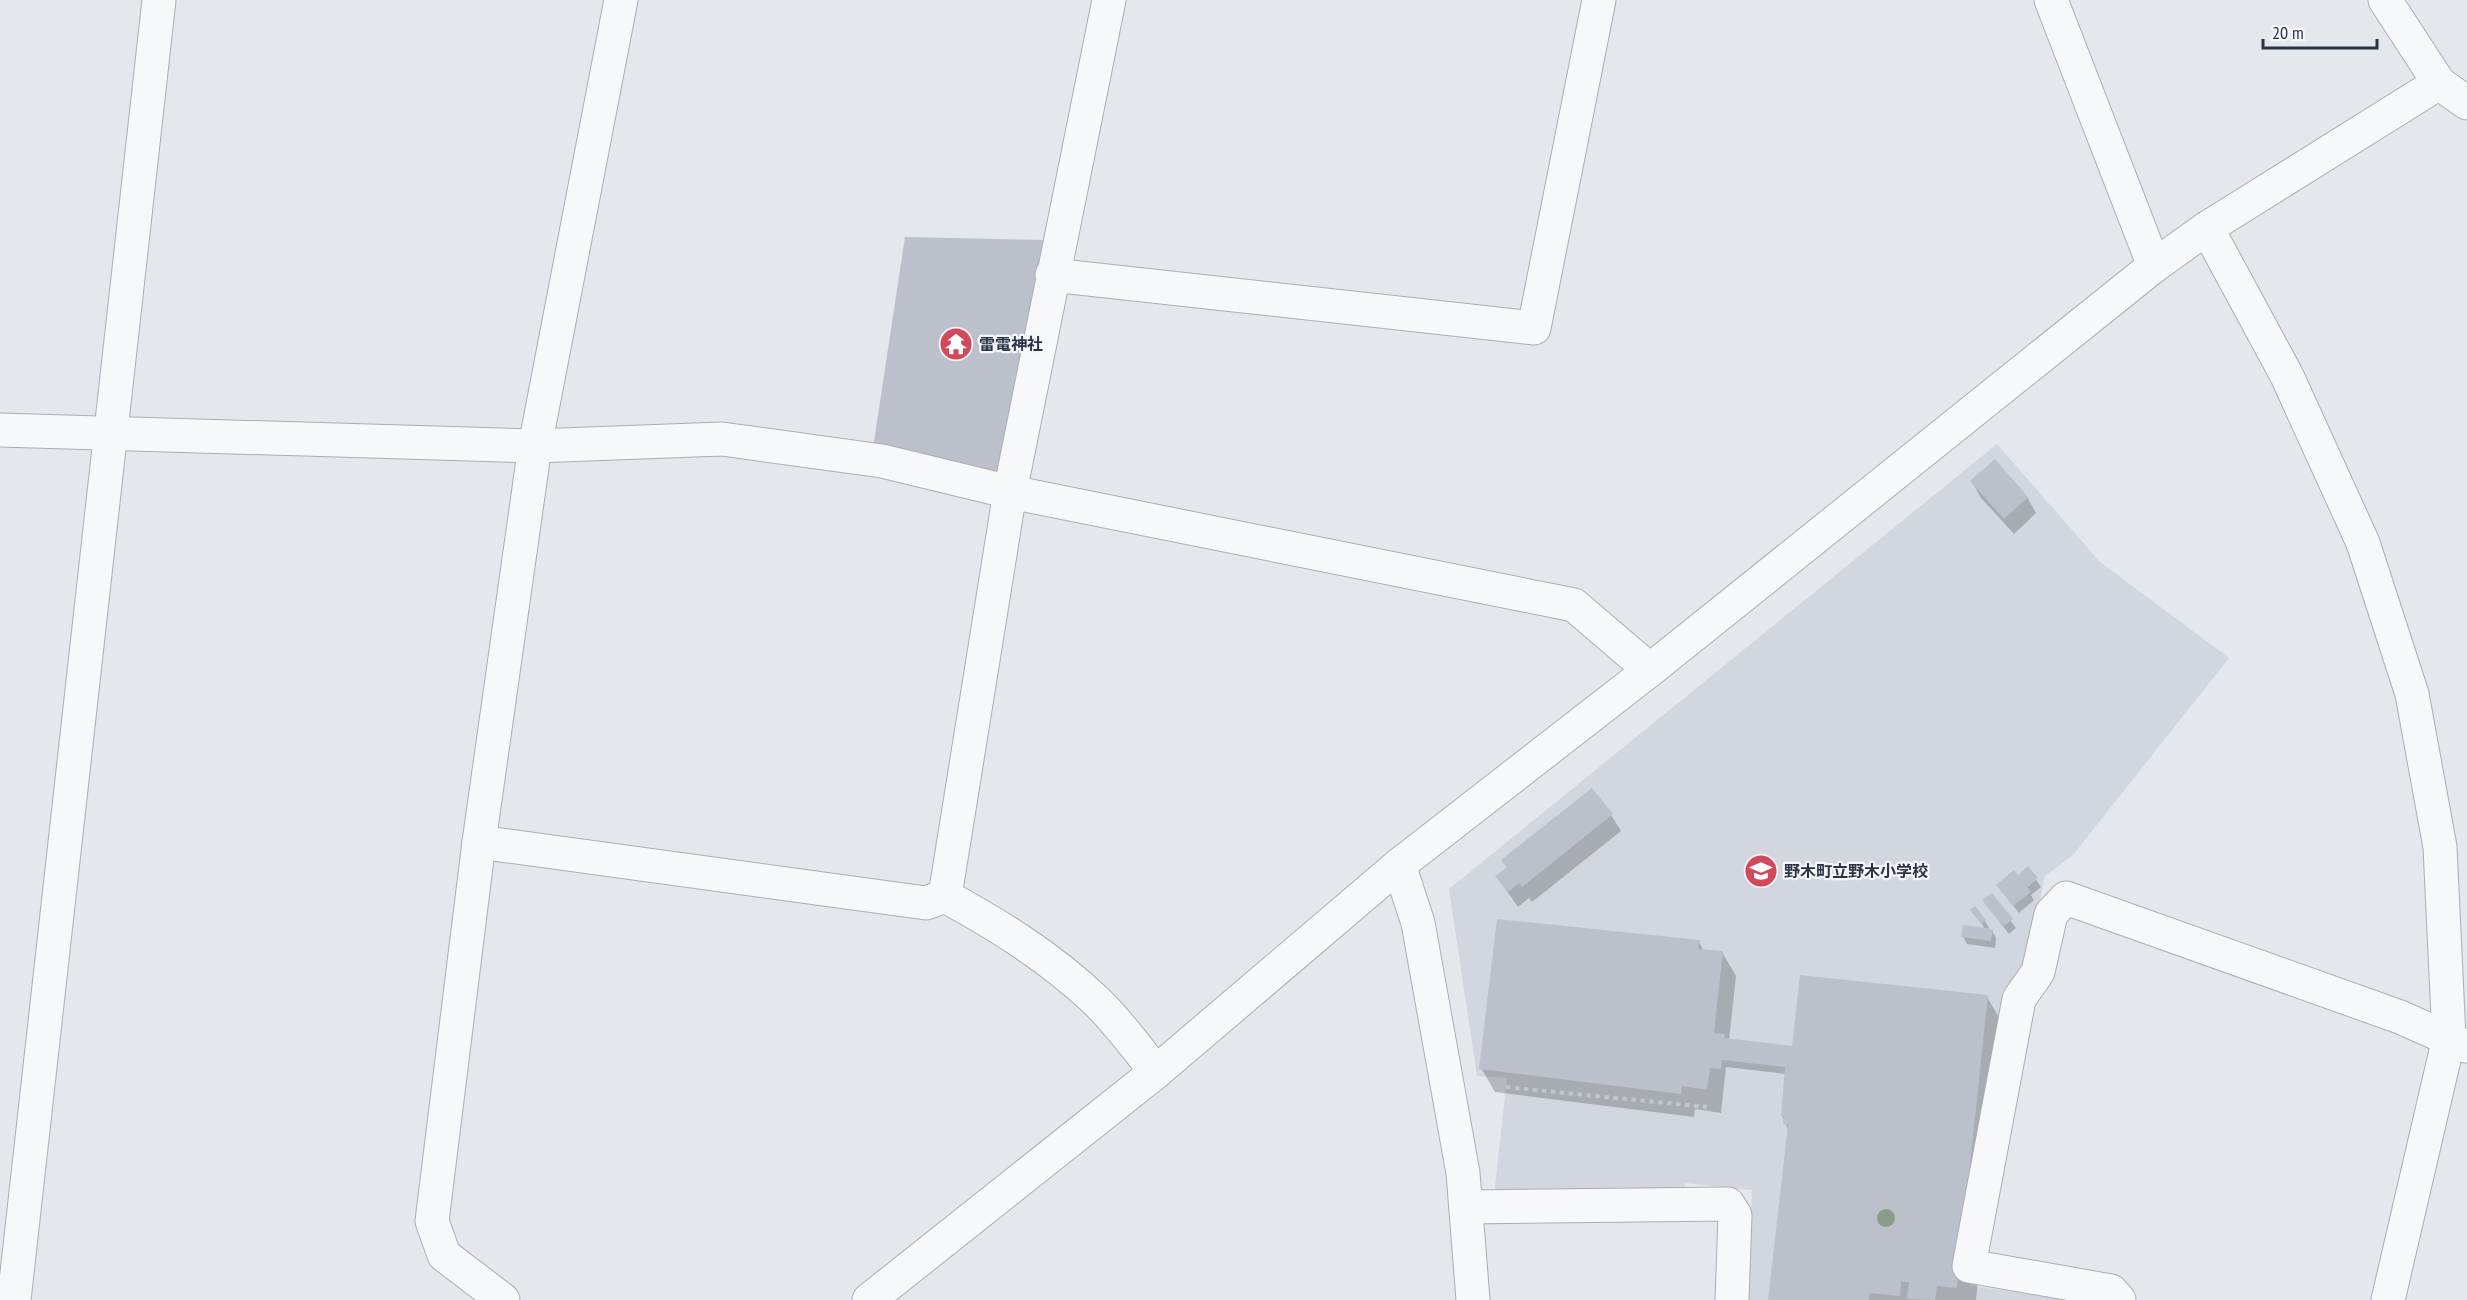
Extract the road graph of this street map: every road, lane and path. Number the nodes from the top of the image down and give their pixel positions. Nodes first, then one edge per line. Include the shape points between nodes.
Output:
1 (159, 0) edge
2 (621, 0) edge
3 (1109, 0) edge
4 (1599, 0) edge
5 (2051, 0) edge
6 (2385, 0) edge
7 (2439, 82) junction
8 (2467, 103) edge
9 (2207, 228) junction
10 (2154, 266) junction
11 (1052, 275) junction
12 (0, 430) edge
13 (110, 435) junction
14 (535, 446) junction
15 (1010, 492) junction
16 (1650, 670) junction
17 (479, 842) junction
18 (1399, 866) junction
19 (945, 896) junction
20 (2458, 1042) edge
21 (1156, 1072) junction
22 (1506, 1087) dead end
23 (1707, 1107) dead end
24 (13, 1203) edge
25 (1466, 1208) junction
26 (14, 1300) edge
27 (502, 1300) edge
28 (869, 1300) edge
29 (1473, 1300) edge
30 (1732, 1300) edge
31 (2119, 1300) edge
32 (2388, 1300) edge

1 - 13 street
2 - 14 street
3 - 11 street
4 - 11 street via 1534,328
5 - 10 street
6 - 7 street
7 - 8 street
7 - 9 street
9 - 10 street
9 - 20 street via 2287,376 2363,543 2412,694 2440,846
10 - 16 street
11 - 15 street
12 - 13 street
13 - 14 street
13 - 24 street
14 - 15 street via 722,439 882,461
14 - 17 street
15 - 16 street via 1574,605
15 - 19 street
16 - 18 street
17 - 19 street via 926,903
17 - 27 street via 432,1221 444,1255
18 - 21 street
18 - 25 street via 1418,923
19 - 21 street via 1044,956 1095,999
20 - 31 street via 2400,1017 2066,898 2051,914 2038,972 2019,999 1969,1266 2111,1291
20 - 32 street
21 - 28 street
22 - 23 path
24 - 26 street
25 - 29 street
25 - 30 street via 1728,1204 1735,1215

